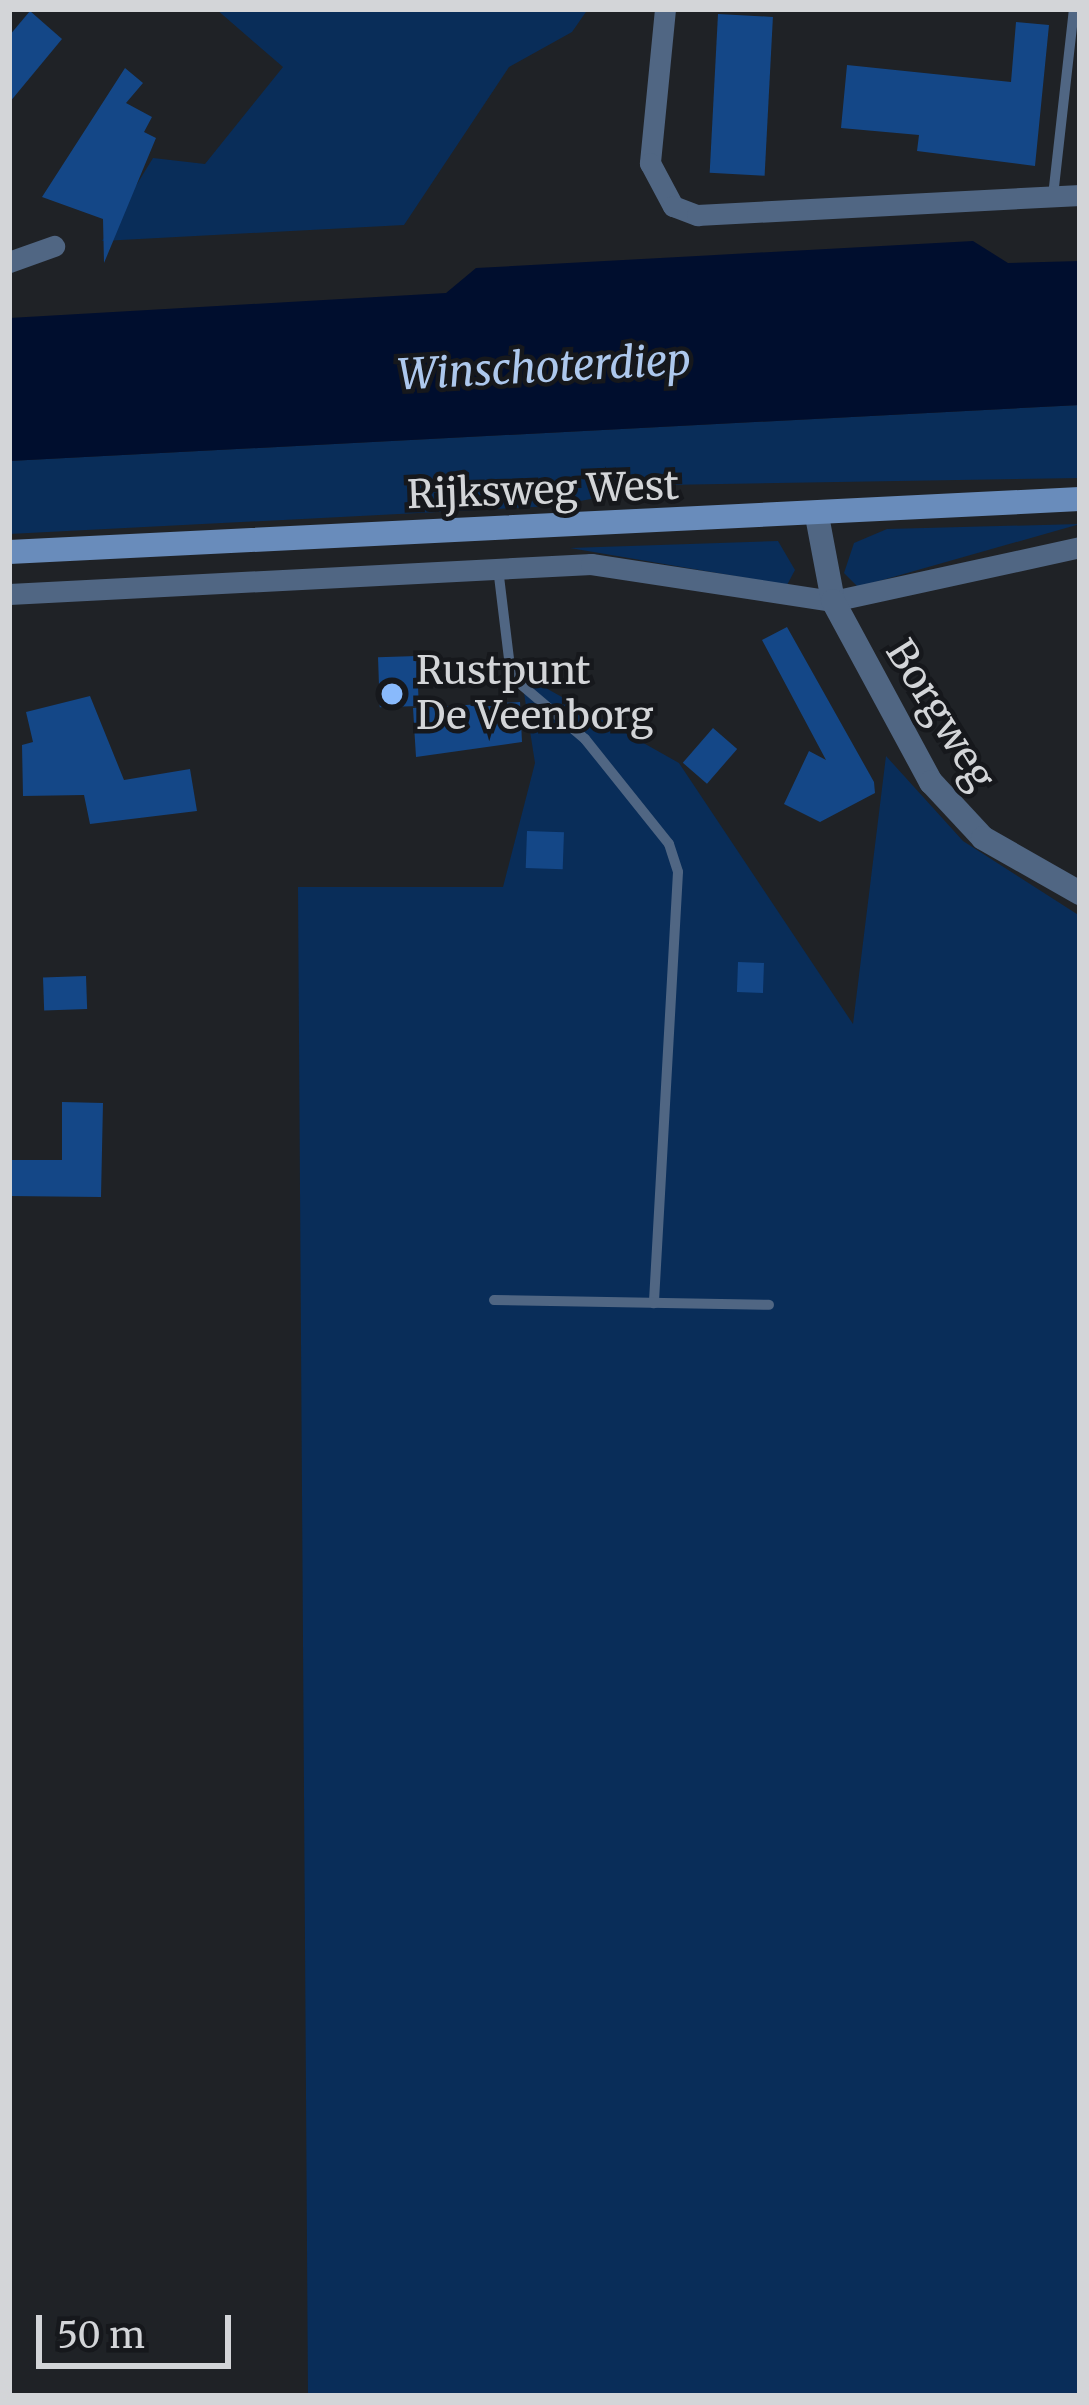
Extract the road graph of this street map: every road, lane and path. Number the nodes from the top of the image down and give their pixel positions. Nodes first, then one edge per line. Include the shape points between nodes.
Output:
1 (664, 9) edge
2 (1074, 9) edge
3 (1080, 195) edge
4 (1053, 196) junction
5 (54, 245) dead end
6 (9, 262) edge
7 (1080, 499) edge
8 (817, 516) junction
9 (1080, 547) edge
10 (9, 552) edge
11 (498, 565) junction
12 (9, 594) edge
13 (833, 602) junction
14 (1080, 893) edge
15 (494, 1300) dead end
16 (654, 1303) junction
17 (769, 1305) dead end

1 - 4 street via 650,163 673,206 697,215
2 - 4 lane
3 - 4 street
5 - 6 street
7 - 8 main road, Rijksweg West
8 - 10 main road, Rijksweg West
8 - 13 street, Borgweg
9 - 13 street
11 - 12 street
11 - 13 street via 614,565
11 - 16 lane via 511,676 585,739 669,844 678,872
13 - 14 street, Borgweg via 947,805
15 - 16 lane
16 - 17 lane

